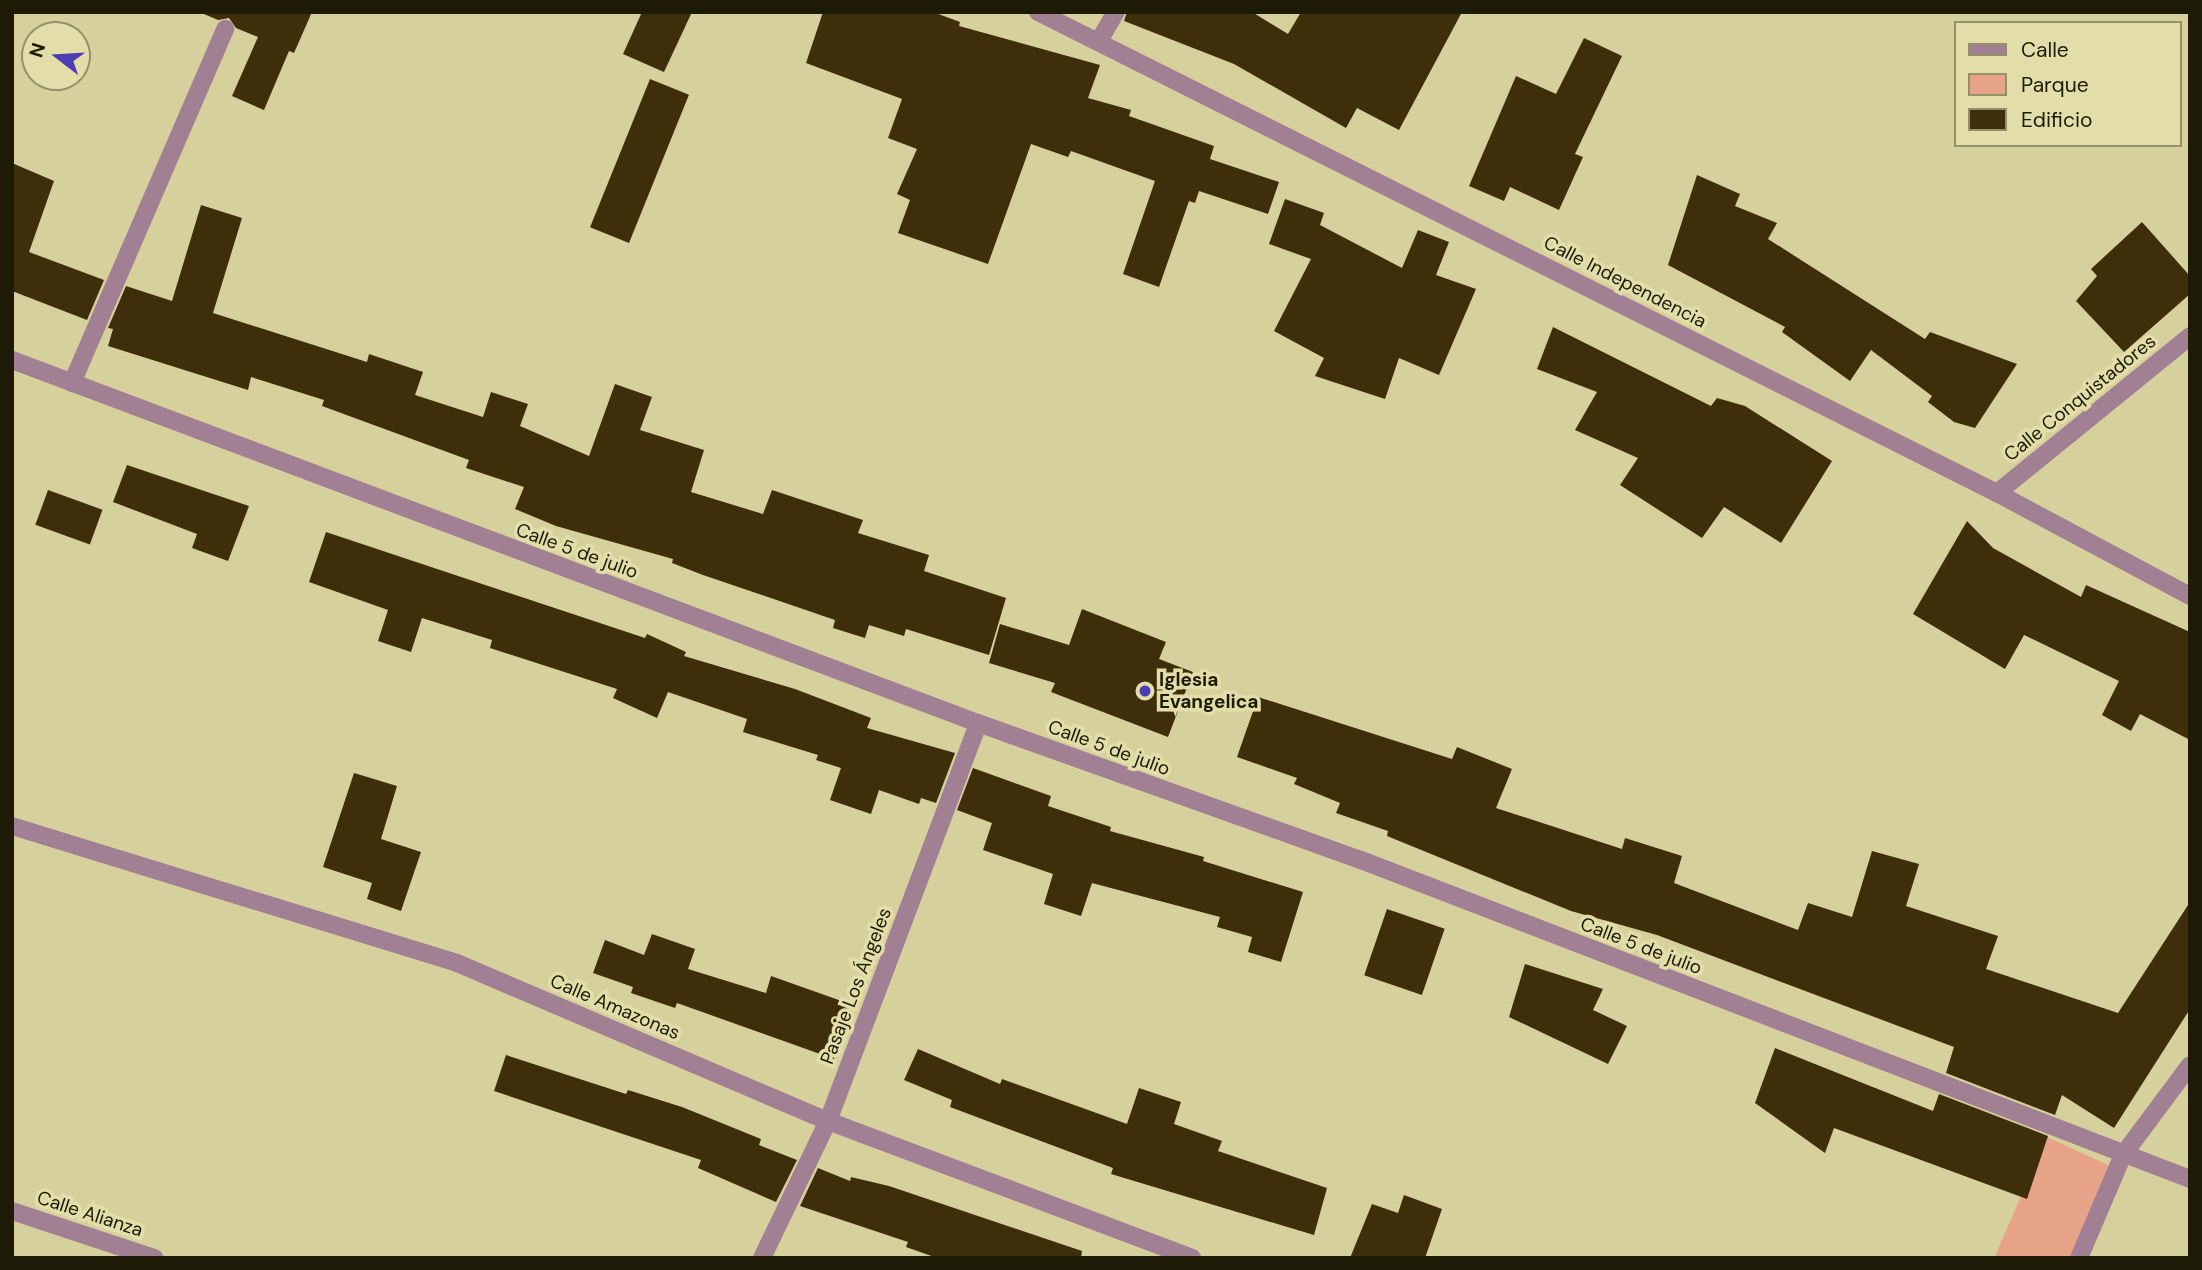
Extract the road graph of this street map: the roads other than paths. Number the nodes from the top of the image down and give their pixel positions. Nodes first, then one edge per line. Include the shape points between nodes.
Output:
1 (1038, 12) edge
2 (1115, 12) edge
3 (225, 29) dead end
4 (1099, 41) junction
5 (2190, 335) edge
6 (12, 360) edge
7 (72, 383) junction
8 (1997, 493) junction
9 (2190, 596) edge
10 (978, 723) junction
11 (12, 826) edge
12 (2190, 1065) edge
13 (828, 1121) junction
14 (2123, 1155) junction
15 (2190, 1179) edge
16 (12, 1211) edge
17 (154, 1258) edge
18 (762, 1258) edge
19 (1192, 1258) edge
20 (2079, 1258) edge

1 - 4 street, Calle Independencia
2 - 4 street
3 - 7 street
4 - 8 street, Calle Independencia
5 - 8 street, Calle Conquistadores
6 - 7 street, Calle 5 de julio
7 - 10 street, Calle 5 de julio
8 - 9 street, Calle Independencia
10 - 13 street, Pasaje Los Ángeles
10 - 14 street, Calle 5 de julio via 1360,860
11 - 13 street, Calle Amazonas via 457,962
12 - 14 street
13 - 18 street, Pasaje Los Ángeles
13 - 19 street, Calle Amazonas
14 - 15 street, Calle 5 de julio
14 - 20 street
16 - 17 street, Calle Alianza

